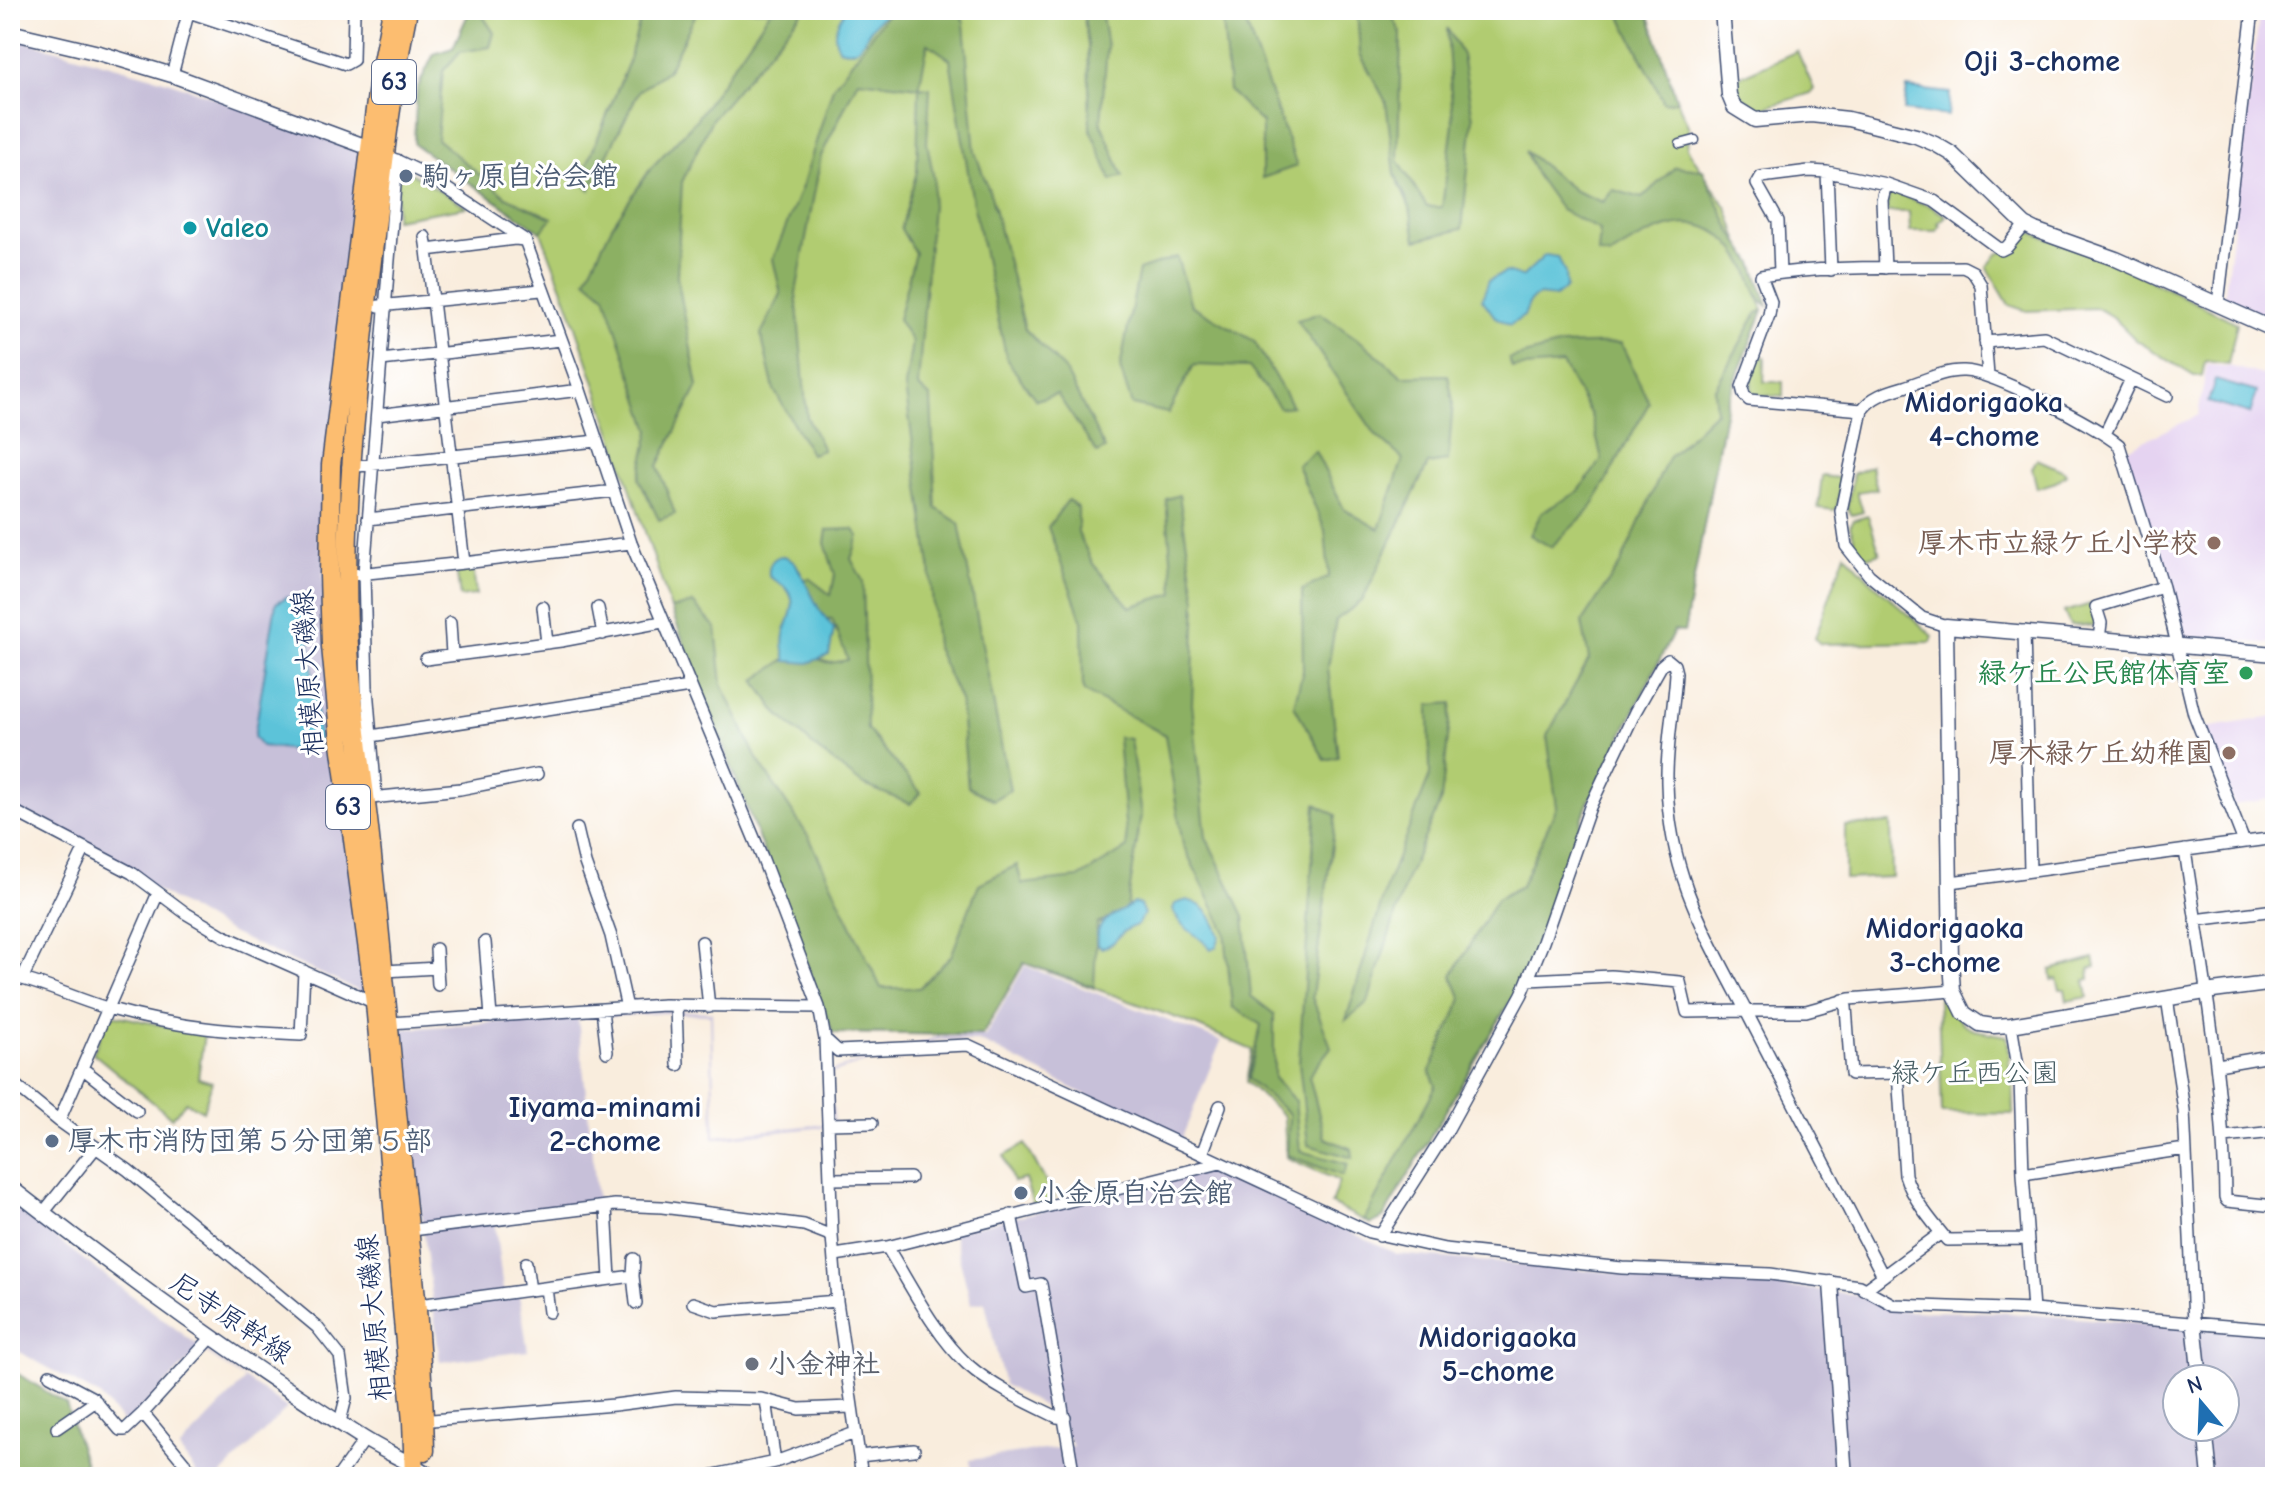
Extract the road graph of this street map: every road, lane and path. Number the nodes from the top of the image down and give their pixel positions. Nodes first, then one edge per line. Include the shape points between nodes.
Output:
1 (10, 10) edge
2 (354, 10) edge
3 (392, 10) edge
4 (408, 10) edge
5 (1722, 10) edge
6 (2253, 10) edge
7 (189, 11) edge
8 (11, 32) edge
9 (172, 75) junction
10 (1695, 140) dead end
11 (1680, 144) dead end
12 (384, 154) junction
13 (1827, 172) junction
14 (1886, 184) junction
15 (2025, 225) junction
16 (525, 240) junction
17 (1885, 268) junction
18 (1831, 270) junction
19 (1780, 273) junction
20 (541, 290) junction
21 (435, 302) junction
22 (2218, 304) junction
23 (368, 305) junction
24 (2275, 330) edge
25 (561, 340) junction
26 (1985, 342) junction
27 (442, 354) junction
28 (381, 360) junction
29 (1988, 376) junction
30 (2131, 379) junction
31 (580, 390) junction
32 (2167, 396) dead end
33 (447, 406) junction
34 (1862, 410) junction
35 (377, 415) junction
36 (2105, 434) junction
37 (597, 441) junction
38 (452, 458) junction
39 (341, 466) junction
40 (373, 466) junction
41 (614, 491) junction
42 (458, 508) junction
43 (368, 519) junction
44 (631, 543) junction
45 (464, 563) junction
46 (346, 574) junction
47 (2163, 587) junction
48 (543, 607) dead end
49 (598, 608) dead end
50 (662, 622) junction
51 (450, 623) dead end
52 (1946, 626) junction
53 (2024, 631) junction
54 (603, 634) junction
55 (2099, 639) junction
56 (547, 643) junction
57 (2176, 646) junction
58 (452, 654) junction
59 (2275, 655) edge
60 (426, 659) dead end
61 (690, 687) junction
62 (364, 738) junction
63 (537, 774) dead end
64 (363, 799) junction
65 (10, 809) edge
66 (577, 829) dead end
67 (2275, 838) edge
68 (2244, 842) junction
69 (85, 848) junction
70 (2185, 850) junction
71 (2030, 871) junction
72 (1951, 882) junction
73 (158, 893) junction
74 (2275, 910) edge
75 (2195, 920) junction
76 (485, 942) dead end
77 (699, 944) dead end
78 (436, 949) dead end
79 (437, 968) junction
80 (304, 971) junction
81 (385, 971) junction
82 (16, 978) edge
83 (1528, 980) junction
84 (2275, 983) edge
85 (438, 985) dead end
86 (1953, 991) junction
87 (2205, 992) junction
88 (2167, 998) junction
89 (1843, 1000) junction
90 (375, 1003) junction
91 (676, 1006) junction
92 (709, 1007) junction
93 (819, 1007) junction
94 (627, 1008) junction
95 (108, 1009) junction
96 (602, 1010) junction
97 (1746, 1011) junction
98 (491, 1017) junction
99 (390, 1023) junction
100 (2011, 1025) junction
101 (825, 1039) junction
102 (607, 1052) dead end
103 (2275, 1055) edge
104 (675, 1058) dead end
105 (2218, 1065) junction
106 (82, 1068) junction
107 (10, 1081) edge
108 (133, 1103) dead end
109 (1220, 1106) dead end
110 (59, 1121) junction
111 (872, 1123) dead end
112 (828, 1124) junction
113 (2275, 1132) edge
114 (2224, 1137) junction
115 (96, 1147) junction
116 (2185, 1149) junction
117 (1202, 1154) junction
118 (1221, 1163) junction
119 (2023, 1174) junction
120 (910, 1178) dead end
121 (830, 1179) junction
122 (10, 1187) edge
123 (2275, 1206) edge
124 (606, 1207) junction
125 (43, 1213) junction
126 (1011, 1215) junction
127 (403, 1231) junction
128 (1941, 1233) junction
129 (832, 1236) junction
130 (1380, 1236) junction
131 (2027, 1239) junction
132 (887, 1247) junction
133 (835, 1255) junction
134 (634, 1259) dead end
135 (526, 1263) dead end
136 (633, 1276) junction
137 (1883, 1276) junction
138 (610, 1279) junction
139 (1831, 1283) junction
140 (546, 1288) junction
141 (530, 1290) junction
142 (1864, 1290) junction
143 (837, 1301) junction
144 (636, 1303) dead end
145 (693, 1305) dead end
146 (409, 1306) junction
147 (2033, 1310) junction
148 (549, 1312) dead end
149 (2194, 1322) junction
150 (2275, 1330) edge
151 (212, 1337) junction
152 (2198, 1363) edge
153 (50, 1375) dead end
154 (766, 1400) junction
155 (96, 1401) junction
156 (851, 1407) junction
157 (143, 1413) junction
158 (1065, 1418) junction
159 (340, 1422) junction
160 (418, 1422) junction
161 (57, 1428) dead end
162 (855, 1433) junction
163 (365, 1439) junction
164 (2207, 1443) edge
165 (908, 1447) dead end
166 (859, 1456) junction
167 (775, 1462) junction
168 (422, 1474) edge
169 (196, 1477) edge
170 (338, 1477) edge
171 (705, 1477) edge
172 (862, 1477) edge
173 (1074, 1477) edge
174 (1845, 1477) edge
175 (2210, 1477) edge

1 - 8 street
2 - 7 street via 353,60 346,64
3 - 12 main road, 相模原大磯線 / 63 via 382,61
4 - 12 main road, 相模原大磯線 / 63
5 - 15 street via 1729,95 1742,113 1755,120 1811,115 1848,119 1916,136 1952,154
6 - 22 street
7 - 9 street
8 - 9 street
9 - 12 street
10 - 11 street
12 - 16 street via 423,173
12 - 23 main road, 相模原大磯線 / 63
12 - 23 street
13 - 14 street
13 - 18 street
13 - 19 street via 1772,174 1757,184 1778,221
14 - 15 street via 1934,201 2001,250
14 - 17 street
15 - 22 street
16 - 20 street
16 - 21 street via 426,244
17 - 18 street
17 - 26 street via 1963,267 1973,272 1981,285
18 - 19 street
19 - 34 street via 1761,276 1771,302 1742,387 1744,395 1749,400
20 - 21 street
20 - 25 street
21 - 23 street
21 - 27 street
22 - 24 street
23 - 28 street
23 - 39 main road, 相模原大磯線 / 63
25 - 27 street
25 - 31 street
26 - 29 street
26 - 30 street via 2044,337
27 - 28 street
27 - 33 street
28 - 35 street
29 - 34 street via 1953,371 1882,394
29 - 36 street
30 - 32 street
30 - 36 street
31 - 33 street
31 - 37 street
33 - 35 street
33 - 38 street
34 - 52 street via 1841,511 1846,546 1869,575 1922,618
35 - 40 street
36 - 47 street via 2119,445
37 - 38 street
37 - 41 street
38 - 40 street
38 - 42 street
39 - 40 street
39 - 46 main road, 相模原大磯線 / 63
40 - 43 street
41 - 42 street
41 - 44 street
42 - 43 street
42 - 45 street
43 - 46 street
44 - 45 street
44 - 50 street
45 - 46 street
46 - 62 main road, 相模原大磯線 / 63 via 349,650
46 - 64 main road, 相模原大磯線 / 63 via 331,646
47 - 55 street via 2096,607
47 - 57 street
48 - 56 street
49 - 54 street
50 - 54 street
50 - 61 street
51 - 58 street
52 - 53 street
52 - 72 street
53 - 55 street
53 - 71 street
54 - 56 street
55 - 57 street
56 - 58 street
57 - 59 street
57 - 68 street via 2194,714
58 - 60 street
61 - 62 street
61 - 93 street
62 - 64 main road, 相模原大磯線 / 63
63 - 64 street via 522,771 460,789
64 - 81 main road, 相模原大磯線 / 63
64 - 90 main road, 相模原大磯線 / 63
65 - 69 street
66 - 94 street via 575,843 611,936
67 - 68 street
68 - 70 street
69 - 73 street
69 - 82 street
70 - 71 street
70 - 75 street
71 - 72 street
72 - 86 street
73 - 80 street via 224,936
73 - 95 street
74 - 75 street
75 - 87 street
76 - 98 street
77 - 92 street
78 - 79 street
79 - 81 street
79 - 85 street
80 - 90 street
80 - 95 street via 301,1035 218,1032
81 - 99 main road, 相模原大磯線 / 63
82 - 95 street
83 - 97 street via 1611,976 1680,982 1687,1012
83 - 97 street via 1590,807 1635,712 1668,660 1676,673 1667,779 1674,851 1695,913
83 - 130 street via 1448,1129
84 - 87 street
86 - 89 street
86 - 100 street via 1970,1019
87 - 88 street
87 - 105 street
88 - 100 street
88 - 116 street
89 - 97 street via 1806,1011
89 - 128 street via 1851,1074 1898,1073 1905,1175
90 - 99 street
90 - 127 main road, 相模原大磯線 / 63
91 - 92 street
91 - 94 street
91 - 104 street
92 - 93 street
93 - 101 street
94 - 96 street
95 - 106 street
96 - 98 street
96 - 102 street
97 - 137 street
98 - 99 street
99 - 127 main road, 相模原大磯線 / 63
100 - 119 street via 2020,1079
101 - 112 street
101 - 117 street via 838,1051 968,1045
103 - 105 street
105 - 114 street
106 - 108 street
106 - 110 street
107 - 110 street
109 - 117 street
110 - 115 street
111 - 112 street
112 - 121 street
113 - 114 street
114 - 123 street via 2227,1201
115 - 125 street
115 - 159 street via 317,1327 340,1356 346,1398
116 - 119 street
116 - 149 street
117 - 118 street
118 - 126 street
118 - 130 street
119 - 131 street
120 - 121 street via 894,1173
121 - 129 street
122 - 125 street, 尼寺原幹線
124 - 127 street
124 - 129 street via 677,1209 804,1225
124 - 138 street
125 - 151 street, 尼寺原幹線
126 - 132 street
126 - 158 street via 1026,1287 1041,1284
127 - 146 main road, 相模原大磯線 / 63
128 - 131 street via 1947,1240
128 - 137 street
129 - 133 street
130 - 139 street via 1445,1249 1622,1268 1770,1274
131 - 147 street
132 - 133 street
132 - 158 street via 967,1363 1035,1407
133 - 143 street
134 - 136 street
135 - 141 street
136 - 138 street
136 - 144 street
137 - 142 street
138 - 140 street
139 - 142 street
139 - 174 street
140 - 141 street
140 - 148 street
141 - 146 street
142 - 147 street via 1894,1305
143 - 145 street via 716,1311
143 - 156 street
146 - 160 main road, 相模原大磯線 / 63
147 - 149 street
149 - 150 street
149 - 152 street
151 - 157 street
151 - 159 street, 尼寺原幹線
153 - 155 street
154 - 156 street via 799,1409
154 - 160 street via 676,1397
154 - 167 street
155 - 157 street via 120,1430
155 - 161 street
156 - 162 street
157 - 169 street
158 - 173 street
159 - 163 street, 尼寺原幹線
160 - 168 main road, 相模原大磯線 / 63
162 - 166 street
162 - 167 street
163 - 168 street, 尼寺原幹線
163 - 170 street
164 - 175 street
165 - 166 street
166 - 172 street
167 - 171 street

